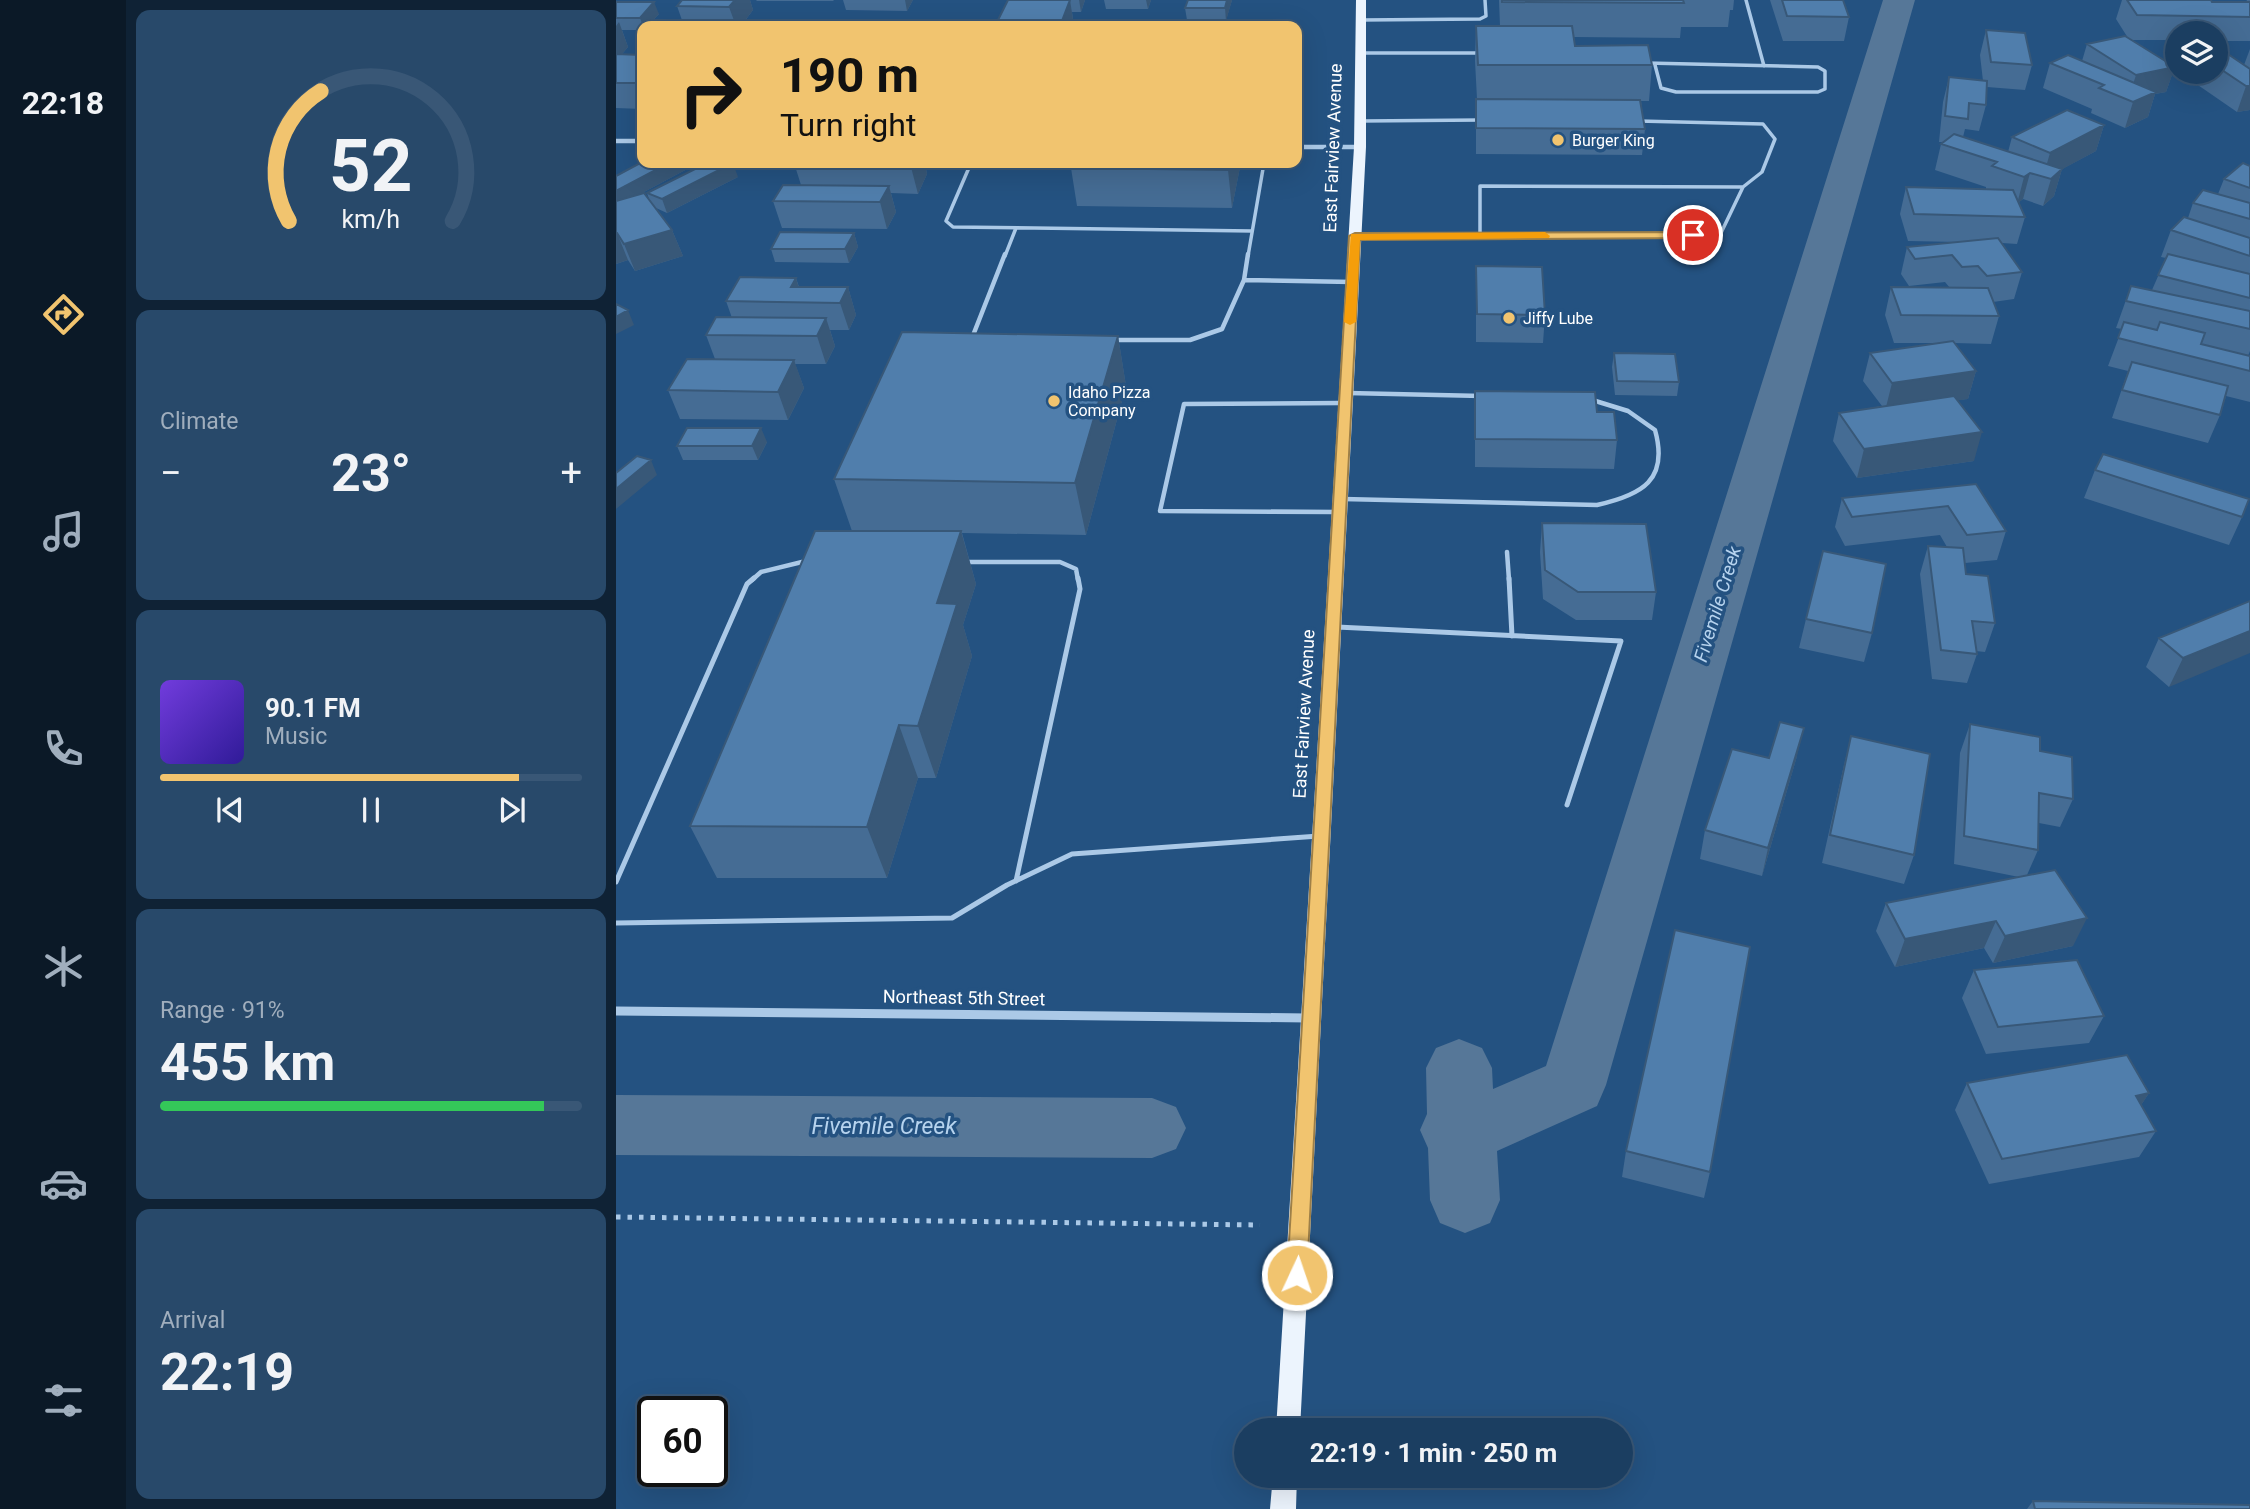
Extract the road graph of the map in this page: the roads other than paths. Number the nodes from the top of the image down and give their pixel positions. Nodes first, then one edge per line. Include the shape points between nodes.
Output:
1 (1361, 0) edge
2 (1485, 0) edge
3 (1746, 0) edge
4 (1361, 20) junction
5 (1360, 53) junction
6 (1485, 53) edge
7 (1642, 63) edge
8 (1655, 65) junction
9 (1764, 66) junction
10 (1494, 120) edge
11 (1360, 121) junction
12 (1632, 121) edge
13 (616, 141) edge
14 (637, 141) edge
15 (1302, 147) edge
16 (1360, 148) junction
17 (969, 168) edge
18 (1263, 168) edge
19 (1743, 187) junction
20 (1016, 228) junction
21 (1252, 231) junction
22 (1355, 236) junction
23 (1480, 236) junction
24 (1244, 280) junction
25 (1352, 282) junction
26 (985, 340) edge
27 (1108, 340) edge
28 (1490, 396) edge
29 (1346, 398) junction
30 (1587, 398) edge
31 (1340, 505) junction
32 (1507, 552) dead end
33 (818, 561) edge
34 (953, 562) edge
35 (1334, 627) junction
36 (1512, 636) junction
37 (1567, 805) dead end
38 (1322, 835) junction
39 (1016, 881) junction
40 (616, 882) edge
41 (616, 923) edge
42 (616, 1011) edge
43 (1312, 1018) junction
44 (1289, 1418) edge
45 (1284, 1488) edge
46 (1283, 1509) edge

1 - 4 main road, East Fairview Avenue
2 - 4 lane via 1486,16 1479,19
3 - 9 lane
4 - 5 main road, East Fairview Avenue
5 - 6 lane
5 - 11 main road, East Fairview Avenue
7 - 8 lane
8 - 9 lane
8 - 9 lane via 1661,88 1676,92 1825,89 1825,71 1818,67
10 - 11 lane
11 - 16 main road, East Fairview Avenue
12 - 19 lane via 1763,124 1775,139 1762,172
13 - 14 street
15 - 16 street
16 - 22 main road, East Fairview Avenue
17 - 20 lane via 946,221 953,228
18 - 21 lane
19 - 23 lane via 1720,235
19 - 23 lane via 1480,186
20 - 21 lane
20 - 26 lane via 971,340
21 - 24 lane
22 - 23 lane
22 - 25 main road, East Fairview Avenue
24 - 25 lane
24 - 27 lane via 1222,329 1190,341
25 - 29 main road, East Fairview Avenue
28 - 29 lane
29 - 31 main road, East Fairview Avenue
29 - 31 lane via 1184,404 1160,511
30 - 31 lane via 1628,411 1655,430 1660,458 1653,478 1629,499 1597,505
31 - 35 main road, East Fairview Avenue
32 - 36 lane
33 - 40 lane via 761,572 747,584
34 - 39 lane via 1060,562 1076,569 1080,589
35 - 36 lane
35 - 38 main road, East Fairview Avenue
36 - 37 lane via 1621,641
38 - 39 lane via 1072,854
38 - 43 main road, East Fairview Avenue
39 - 41 lane via 952,918
42 - 43 street, Northeast 5th Street
43 - 44 main road, East Fairview Avenue
45 - 46 main road

